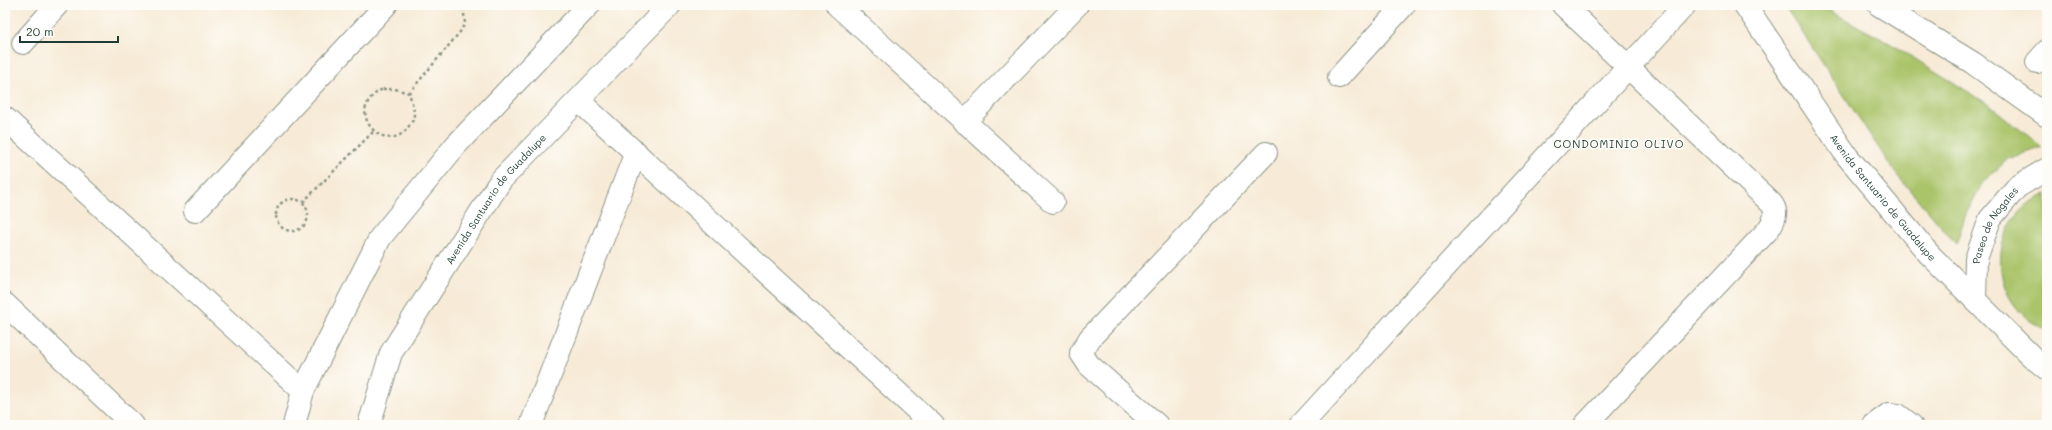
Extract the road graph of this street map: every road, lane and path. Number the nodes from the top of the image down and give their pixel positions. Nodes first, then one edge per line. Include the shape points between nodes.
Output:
1 (56, 5) edge
2 (386, 5) edge
3 (463, 5) edge
4 (588, 5) edge
5 (670, 5) edge
6 (837, 5) edge
7 (1077, 5) edge
8 (1404, 5) edge
9 (1563, 5) edge
10 (1685, 5) edge
11 (1745, 5) edge
12 (1879, 5) edge
13 (22, 43) dead end
14 (1628, 66) junction
15 (1339, 77) dead end
16 (409, 93) junction
17 (579, 101) junction
18 (2047, 116) edge
19 (5, 118) edge
20 (964, 122) junction
21 (374, 131) junction
22 (636, 152) junction
23 (1266, 153) dead end
24 (2047, 169) edge
25 (303, 202) junction
26 (1053, 202) dead end
27 (195, 210) dead end
28 (1974, 300) junction
29 (5, 304) edge
30 (2039, 357) edge
31 (2047, 369) edge
32 (303, 391) junction
33 (133, 425) edge
34 (294, 425) edge
35 (369, 425) edge
36 (531, 425) edge
37 (933, 425) edge
38 (1157, 425) edge
39 (1301, 425) edge
40 (1585, 425) edge
41 (1874, 425) edge
42 (1911, 425) edge

1 - 13 street
2 - 27 street
3 - 16 path via 465,23 460,32
4 - 32 street via 456,145 380,238
5 - 17 street, Avenida Santuario de Guadalupe
6 - 20 street
7 - 20 street
8 - 15 street
9 - 14 street
10 - 14 street
11 - 28 street, Avenida Santuario de Guadalupe via 1847,156 1929,254
12 - 18 street via 1973,63
14 - 39 street
14 - 40 street via 1771,203 1775,214 1773,223 1767,231
16 - 21 path via 414,114 410,125 402,134 393,137 383,136
16 - 21 path via 384,89 374,94 367,103 365,114 367,123
17 - 22 street
17 - 35 street, Avenida Santuario de Guadalupe via 501,180 391,353
19 - 32 street
20 - 26 street
21 - 25 path
22 - 36 street
22 - 37 street
23 - 38 street via 1090,338 1081,352 1089,365
24 - 28 street, Paseo de Nogales via 2017,187 1990,220 1976,259
25 - 25 path via 308,209 306,225 299,230 284,229 276,217 277,208 284,200 294,198
28 - 30 street, Avenida Santuario de Guadalupe
29 - 33 street
30 - 31 street, Avenida Santuario de Guadalupe
32 - 34 street
41 - 42 street via 1889,414 1898,415

